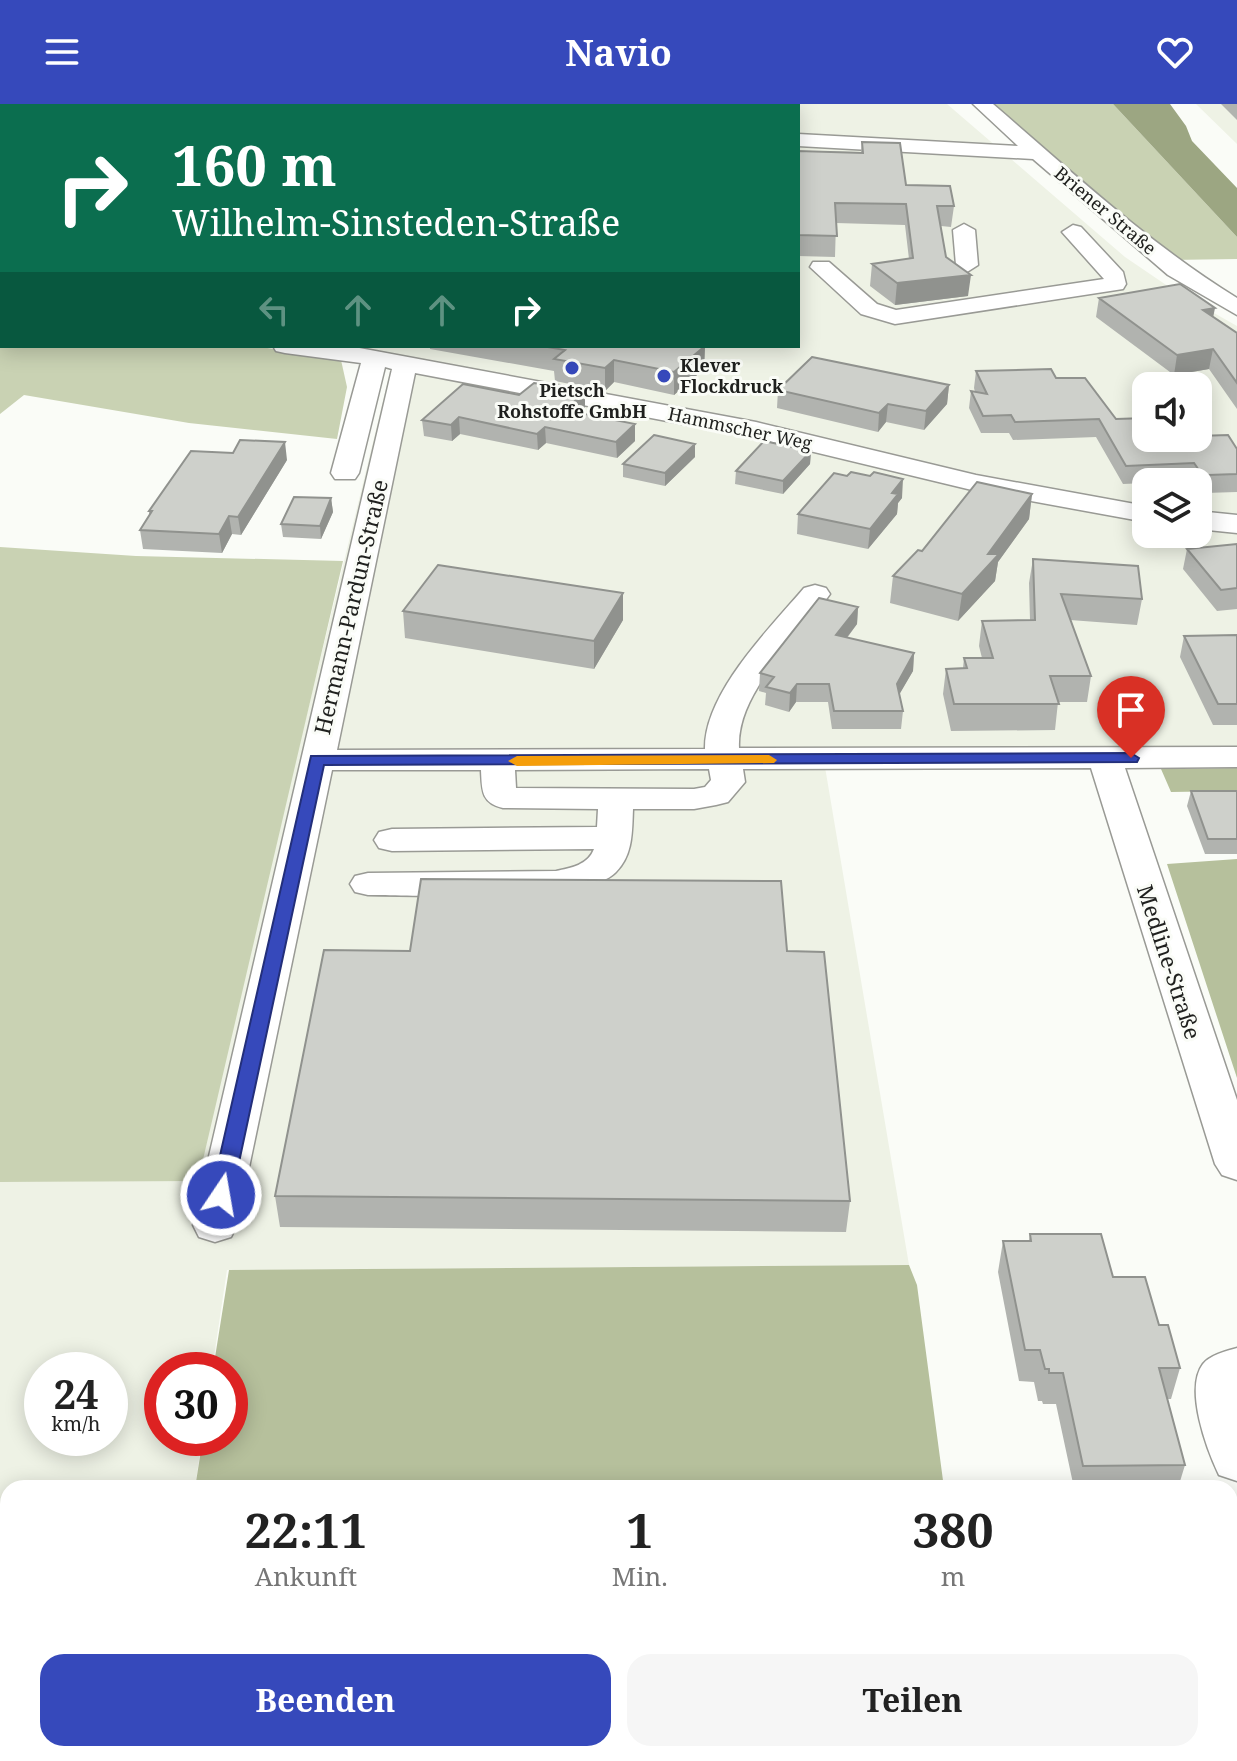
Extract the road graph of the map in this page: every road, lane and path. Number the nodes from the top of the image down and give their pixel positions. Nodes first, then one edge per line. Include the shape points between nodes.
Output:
1 (982, 104) edge
2 (800, 140) edge
3 (1037, 153) junction
4 (964, 230) dead end
5 (1129, 233) junction
6 (967, 265) dead end
7 (821, 267) dead end
8 (1237, 308) edge
9 (307, 348) edge
10 (362, 353) edge
11 (405, 364) junction
12 (345, 473) dead end
13 (1132, 511) edge
14 (1212, 521) edge
15 (1237, 524) edge
16 (815, 594) dead end
17 (1237, 757) edge
18 (1105, 758) junction
19 (317, 760) junction
20 (724, 760) junction
21 (498, 761) junction
22 (616, 799) junction
23 (614, 838) junction
24 (392, 840) dead end
25 (368, 884) dead end
26 (1237, 1164) edge
27 (215, 1225) dead end
28 (1237, 1367) edge
29 (1237, 1460) edge

1 - 3 street, Briener Straße
2 - 3 street
3 - 5 street, Briener Straße
4 - 6 street
5 - 7 street via 1073,232 1115,277 1115,284 917,315 879,314
5 - 8 street, Briener Straße
9 - 10 street, Hammscher Weg
10 - 11 street, Hammscher Weg
10 - 12 street
11 - 13 street, Hammscher Weg via 756,430 976,483
11 - 19 street, Hermann-Pardun-Straße
14 - 15 street
16 - 20 street via 745,684 722,739
17 - 18 street
18 - 20 street
18 - 26 street, Medline-Straße
19 - 21 street
19 - 27 street, Hermann-Pardun-Straße
20 - 21 street
20 - 22 street via 728,782 716,795
21 - 22 street via 503,798
22 - 23 street
23 - 24 street
23 - 25 street via 612,856 583,878
28 - 29 street via 1221,1376 1219,1399

